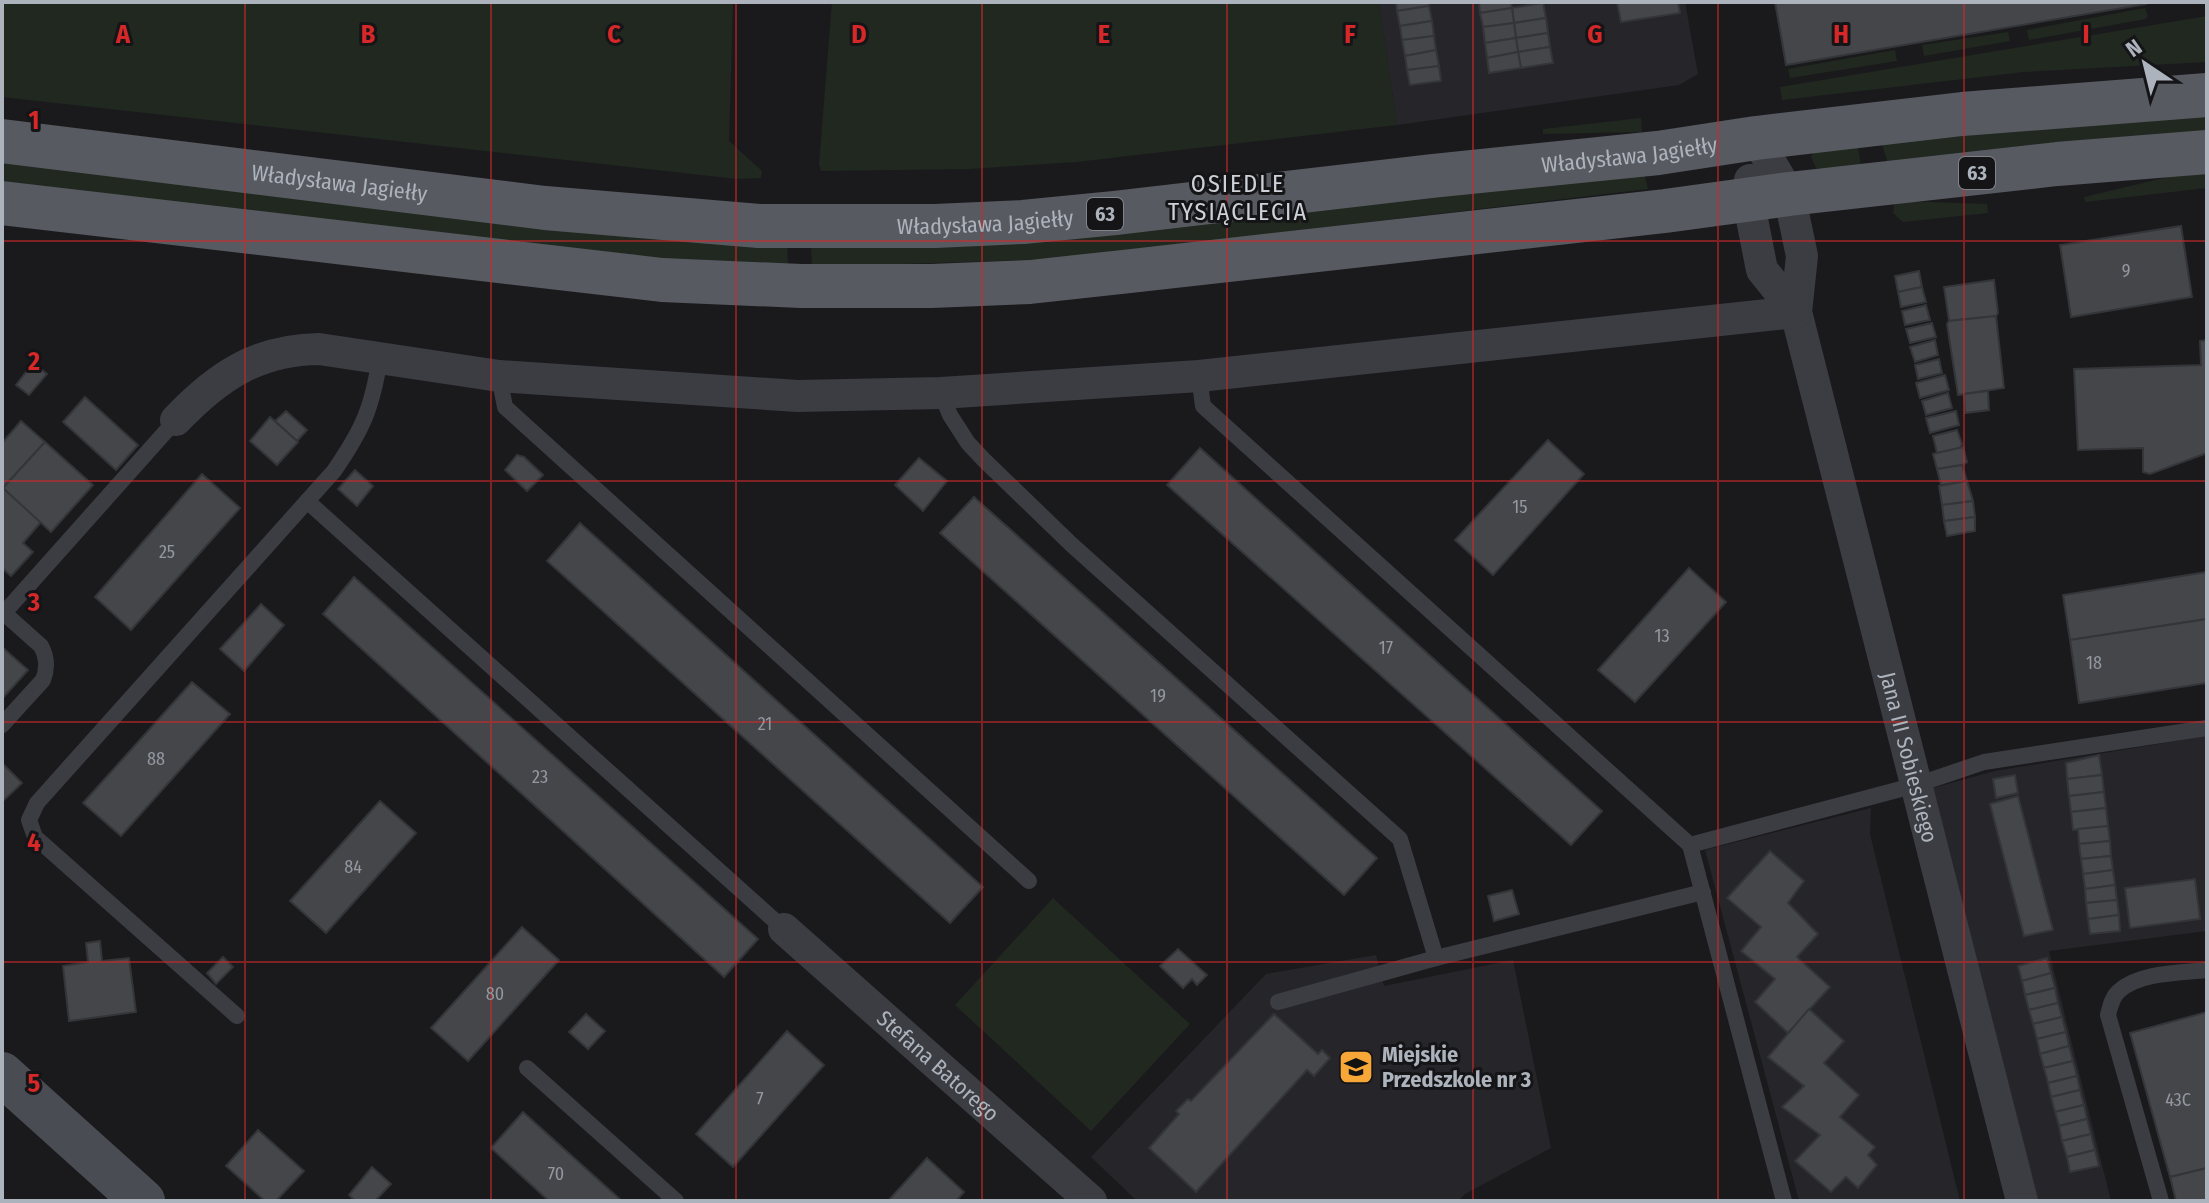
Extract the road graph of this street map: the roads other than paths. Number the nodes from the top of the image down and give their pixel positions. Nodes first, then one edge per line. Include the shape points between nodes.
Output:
1 (2207, 95) edge
2 (1756, 138) junction
3 (2, 141) edge
4 (2207, 152) edge
5 (1768, 196) junction
6 (2, 203) edge
7 (1796, 312) junction
8 (380, 358) junction
9 (499, 376) junction
10 (1199, 376) junction
11 (941, 393) junction
12 (176, 420) joint
13 (307, 501) junction
14 (2, 725) edge
15 (2207, 728) edge
16 (1916, 785) junction
17 (1690, 845) junction
18 (1029, 881) dead end
19 (1703, 892) junction
20 (784, 929) joint
21 (1436, 958) junction
22 (2207, 970) edge
23 (1278, 1002) dead end
24 (237, 1016) dead end
25 (527, 1068) dead end
26 (2, 1074) edge
27 (143, 1201) edge
28 (676, 1201) edge
29 (1091, 1201) edge
30 (1784, 1201) edge
31 (2022, 1201) edge
32 (2161, 1201) edge

1 - 2 main road, Władysława Jagiełły / 63
2 - 3 main road, Władysława Jagiełły / 63 via 1100,215 826,227 545,208
2 - 5 street, Jana III Sobieskiego
4 - 5 main road, 63
5 - 6 main road, 63 via 1091,276 859,287 662,280
5 - 7 street, Jana III Sobieskiego via 1762,270
7 - 10 street
7 - 16 street, Jana III Sobieskiego
8 - 9 street
8 - 12 street via 291,349 233,371 202,392
8 - 13 lane via 375,393 360,433
9 - 11 street via 798,396
9 - 18 lane via 505,407
10 - 11 street
10 - 17 lane via 1203,406
11 - 21 lane via 968,443 984,460 1400,839
12 - 14 lane via 4,613 41,646 47,670
13 - 20 lane
13 - 24 lane via 37,803 29,820 35,837
15 - 16 lane via 1984,762
16 - 17 lane
16 - 31 street, Jana III Sobieskiego
17 - 19 lane
19 - 21 lane
19 - 30 lane
20 - 29 street, Stefana Batorego
21 - 23 lane
22 - 32 lane via 2141,980 2119,991 2108,1015
25 - 28 lane
26 - 27 street

